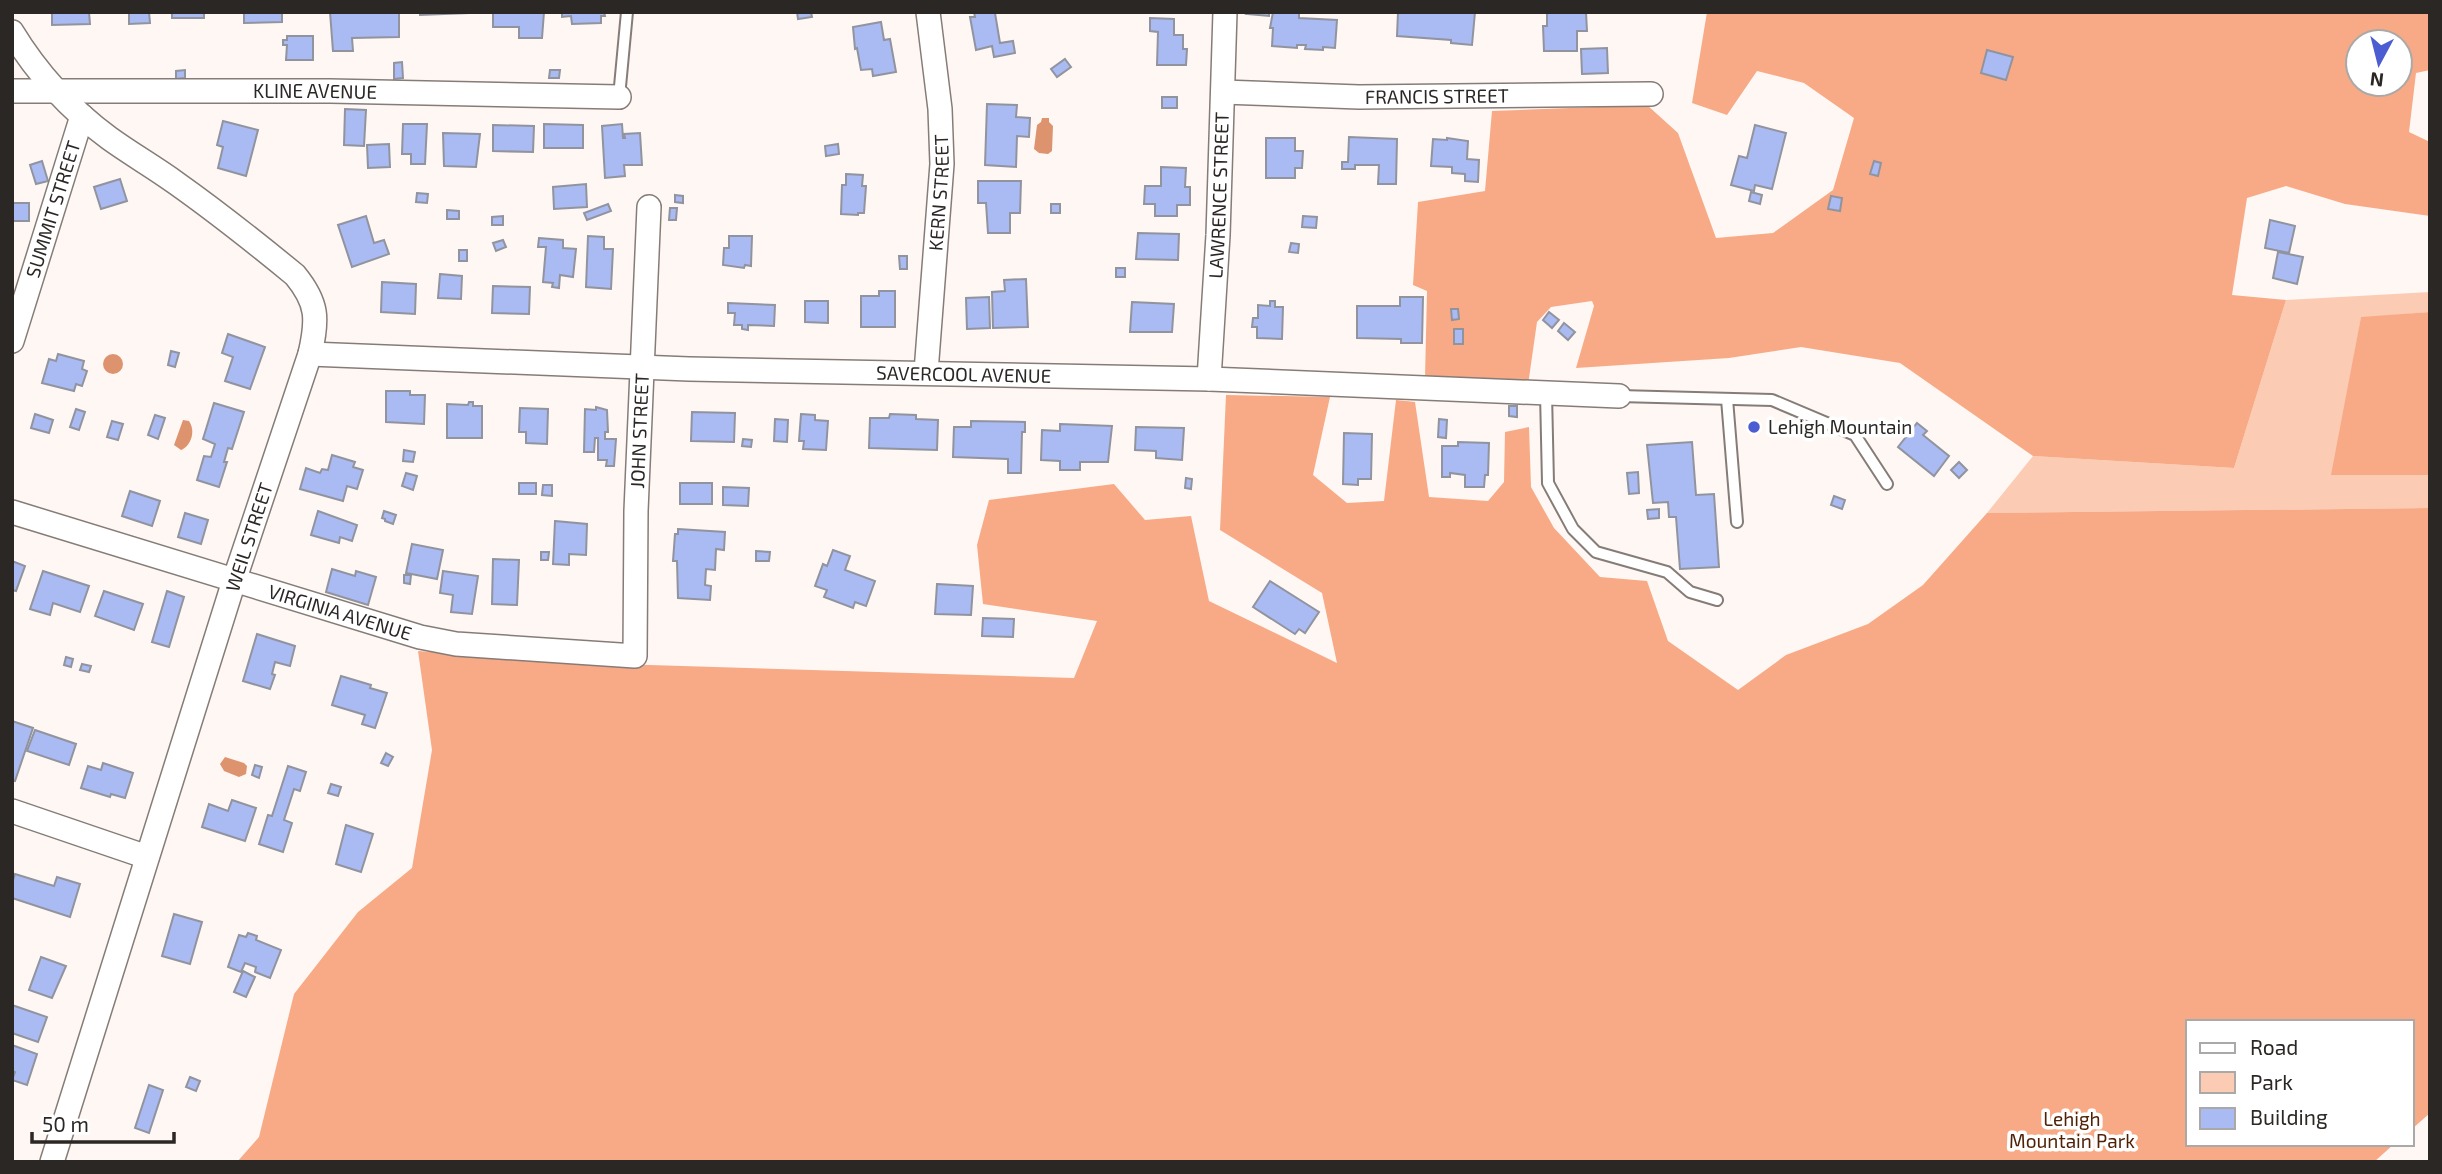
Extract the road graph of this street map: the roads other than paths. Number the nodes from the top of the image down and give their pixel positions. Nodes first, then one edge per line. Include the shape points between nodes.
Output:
1 (627, 12) edge
2 (928, 12) edge
3 (1225, 12) edge
4 (12, 32) edge
5 (56, 90) junction
6 (12, 91) edge
7 (1223, 92) junction
8 (1651, 94) dead end
9 (619, 97) joint
10 (82, 116) junction
11 (649, 207) dead end
12 (12, 341) edge
13 (310, 354) junction
14 (643, 367) junction
15 (926, 372) junction
16 (1209, 379) junction
17 (1546, 393) junction
18 (1619, 396) joint
19 (1727, 398) junction
20 (1887, 484) dead end
21 (12, 512) edge
22 (1737, 522) dead end
23 (234, 581) junction
24 (1717, 600) dead end
25 (635, 656) joint
26 (12, 811) edge
27 (147, 857) junction
28 (52, 1162) edge

1 - 9 lane
2 - 15 street, KERN STREET via 942,164
3 - 7 street, LAWRENCE STREET
4 - 5 street, WEIL STREET
5 - 6 street, KLINE AVENUE
5 - 9 street, KLINE AVENUE
5 - 10 street, WEIL STREET
7 - 8 street, FRANCIS STREET via 1359,97
7 - 16 street, LAWRENCE STREET
10 - 12 street, SUMMIT STREET
10 - 13 street, WEIL STREET via 206,204 295,275 306,288 316,314
11 - 14 street, JOHN STREET
13 - 14 street, SAVERCOOL AVENUE
13 - 23 street, WEIL STREET
14 - 15 street, SAVERCOOL AVENUE
14 - 25 street, JOHN STREET
15 - 16 street, SAVERCOOL AVENUE
16 - 17 street, SAVERCOOL AVENUE
17 - 18 street, SAVERCOOL AVENUE
17 - 24 lane via 1548,484 1573,529 1596,552 1667,572 1690,592
18 - 19 lane
19 - 20 lane via 1772,400 1855,435
19 - 22 lane
21 - 23 street, VIRGINIA AVENUE
23 - 25 street, VIRGINIA AVENUE via 456,644
23 - 27 street, WEIL STREET
26 - 27 street
27 - 28 street, WEIL STREET

